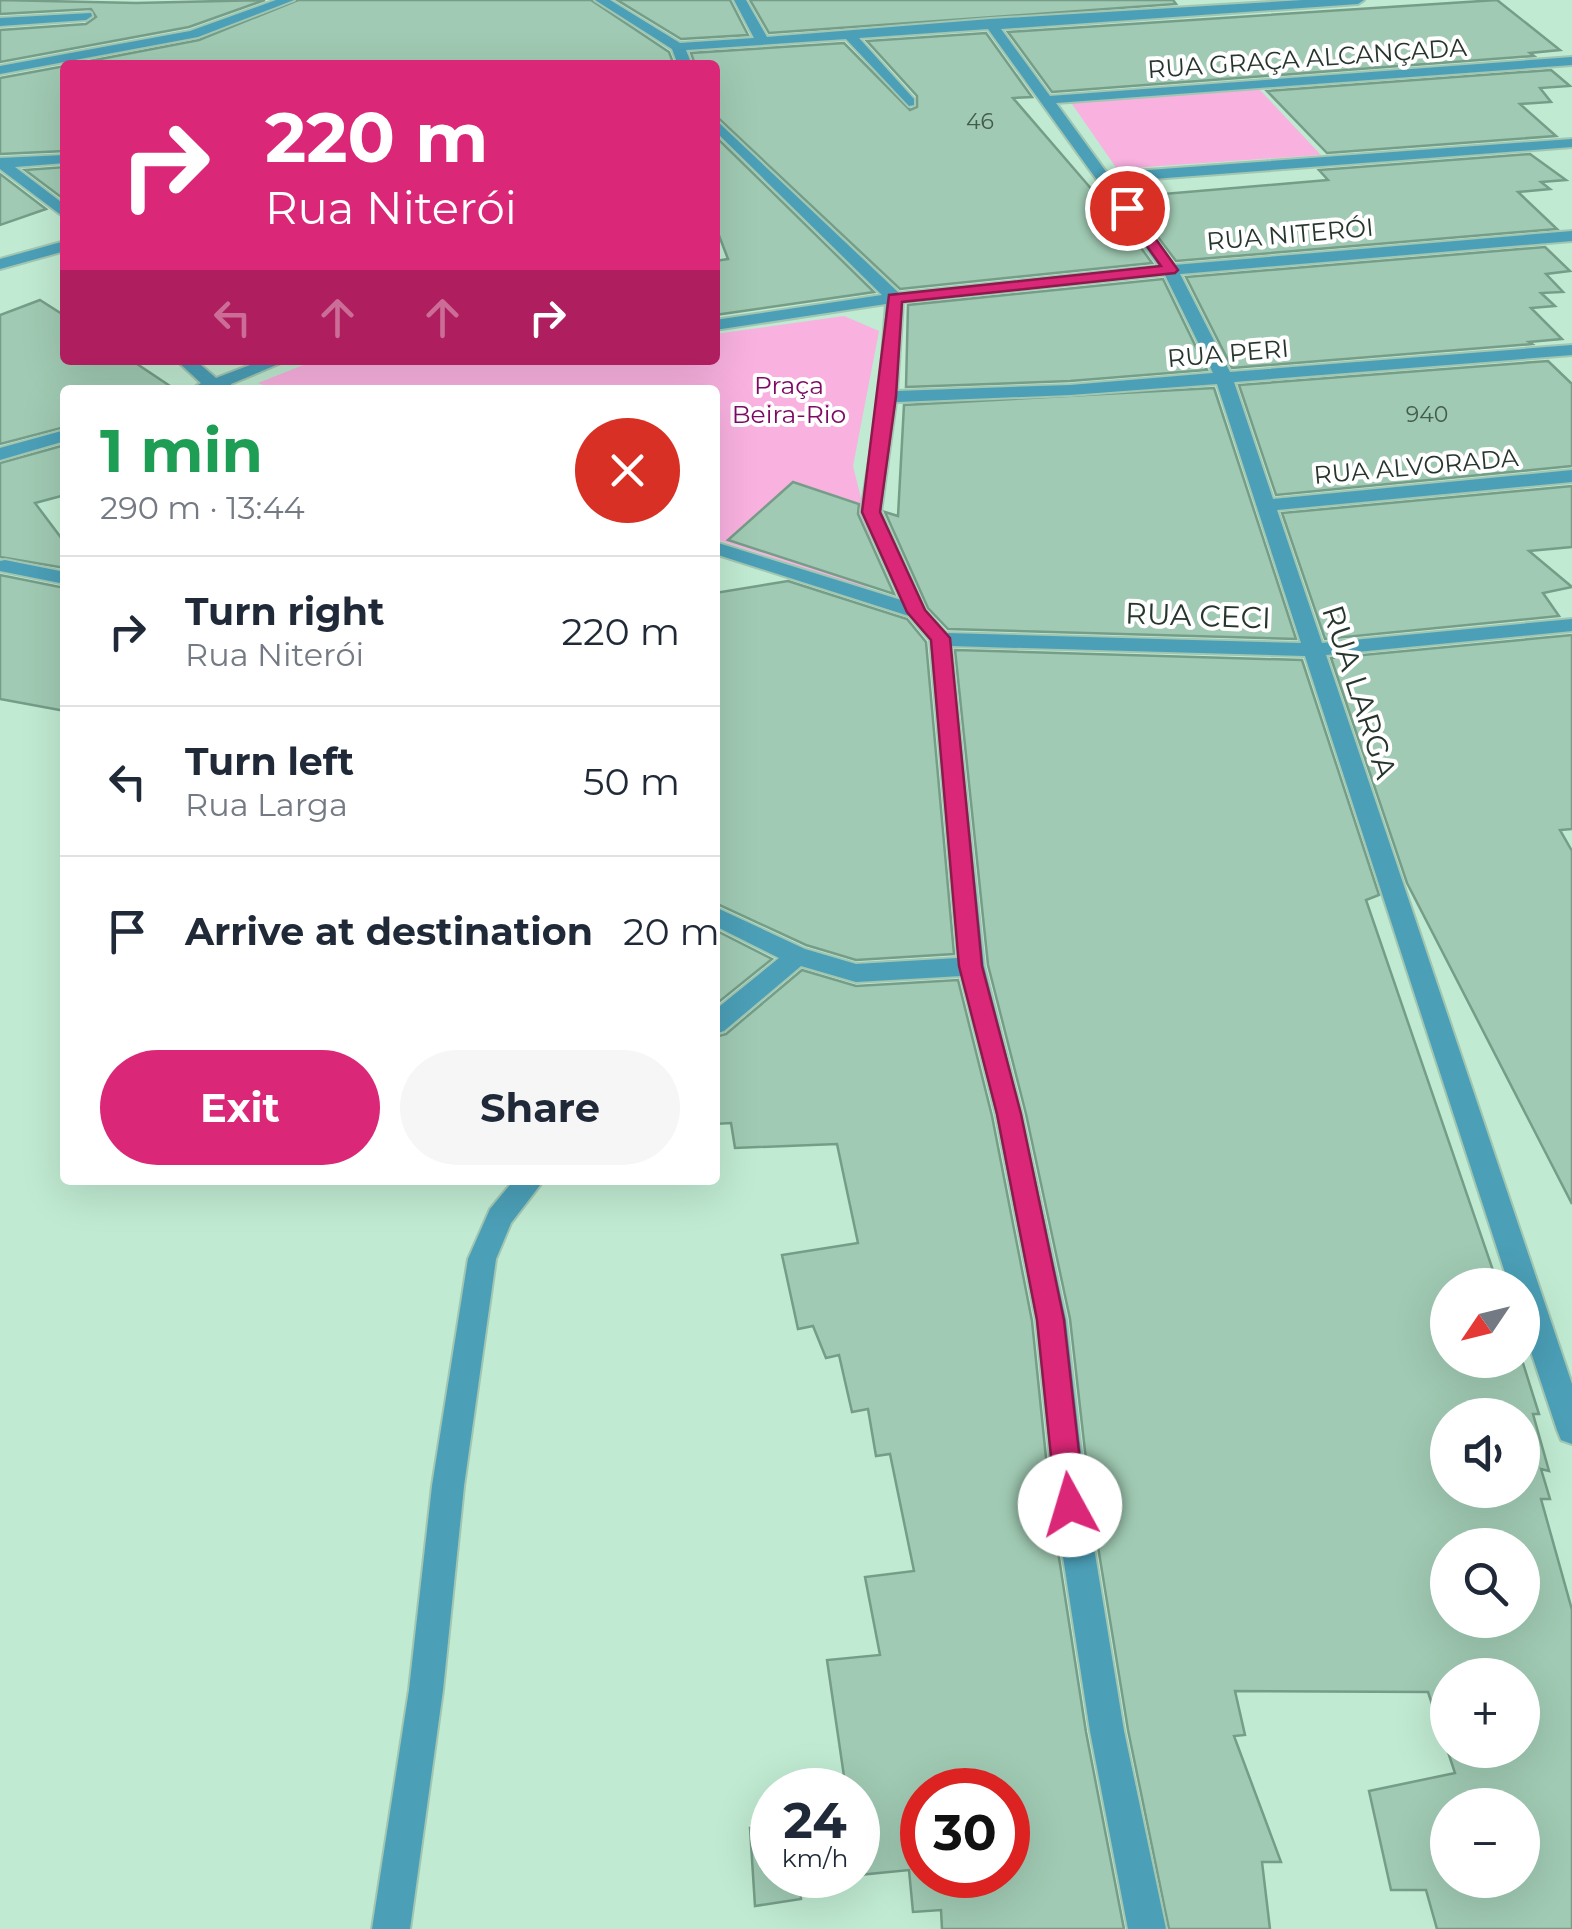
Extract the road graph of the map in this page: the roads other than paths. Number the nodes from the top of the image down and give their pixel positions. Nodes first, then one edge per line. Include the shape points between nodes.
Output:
1 (288, 0) edge
2 (601, 0) edge
3 (740, 0) edge
4 (1358, 0) edge
5 (1194, 5) edge
6 (86, 16) dead end
7 (0, 22) edge
8 (990, 23) junction
9 (847, 32) junction
10 (761, 38) junction
11 (678, 47) junction
12 (683, 60) edge
13 (1572, 60) edge
14 (0, 70) edge
15 (1046, 100) junction
16 (909, 102) dead end
17 (720, 128) edge
18 (1572, 143) edge
19 (60, 159) edge
20 (1, 162) edge
21 (1105, 178) junction
22 (60, 209) edge
23 (1572, 236) edge
24 (60, 247) edge
25 (0, 264) edge
26 (1170, 270) junction
27 (895, 298) junction
28 (720, 324) edge
29 (1572, 350) edge
30 (190, 365) edge
31 (267, 365) edge
32 (1224, 378) junction
33 (211, 385) edge
34 (221, 385) edge
35 (888, 396) junction
36 (60, 436) edge
37 (0, 454) edge
38 (1572, 476) edge
39 (1266, 505) junction
40 (720, 550) edge
41 (4, 566) dead end
42 (60, 577) edge
43 (916, 612) junction
44 (1572, 625) edge
45 (940, 638) junction
46 (1314, 650) junction
47 (720, 918) edge
48 (797, 956) junction
49 (970, 966) junction
50 (720, 1020) edge
51 (526, 1185) edge
52 (1572, 1430) edge
53 (391, 1929) edge
54 (1148, 1929) edge

1 - 14 street via 193,34
2 - 11 street
3 - 10 street
4 - 5 street
5 - 8 street
6 - 7 street
8 - 9 street
8 - 15 street, RUA LARGA
9 - 10 street
9 - 16 street
10 - 11 street
11 - 12 street
13 - 15 street, RUA GRAÇA ALCANÇADA
15 - 21 street, RUA LARGA
17 - 27 street
18 - 21 street
19 - 20 street
20 - 22 street
21 - 26 street, RUA LARGA
23 - 26 street, RUA NITERÓI
24 - 25 street
26 - 27 street, RUA NITERÓI
26 - 32 street, RUA LARGA
27 - 28 street, RUA NITERÓI
27 - 35 street
29 - 32 street, RUA PERI
30 - 33 street
31 - 34 street
32 - 35 street, RUA PERI
32 - 39 street, RUA LARGA
35 - 43 street via 871,512
36 - 37 street
38 - 39 street, RUA ALVORADA
39 - 46 street, RUA LARGA
40 - 43 street
41 - 42 street
43 - 45 street
44 - 46 street, RUA CECI
45 - 46 street, RUA CECI
45 - 49 street
46 - 52 street, RUA LARGA
47 - 48 street
48 - 49 street via 856,973
48 - 50 street
49 - 54 street via 1009,1114 1051,1320 1070,1505
51 - 53 street via 500,1217 482,1260

